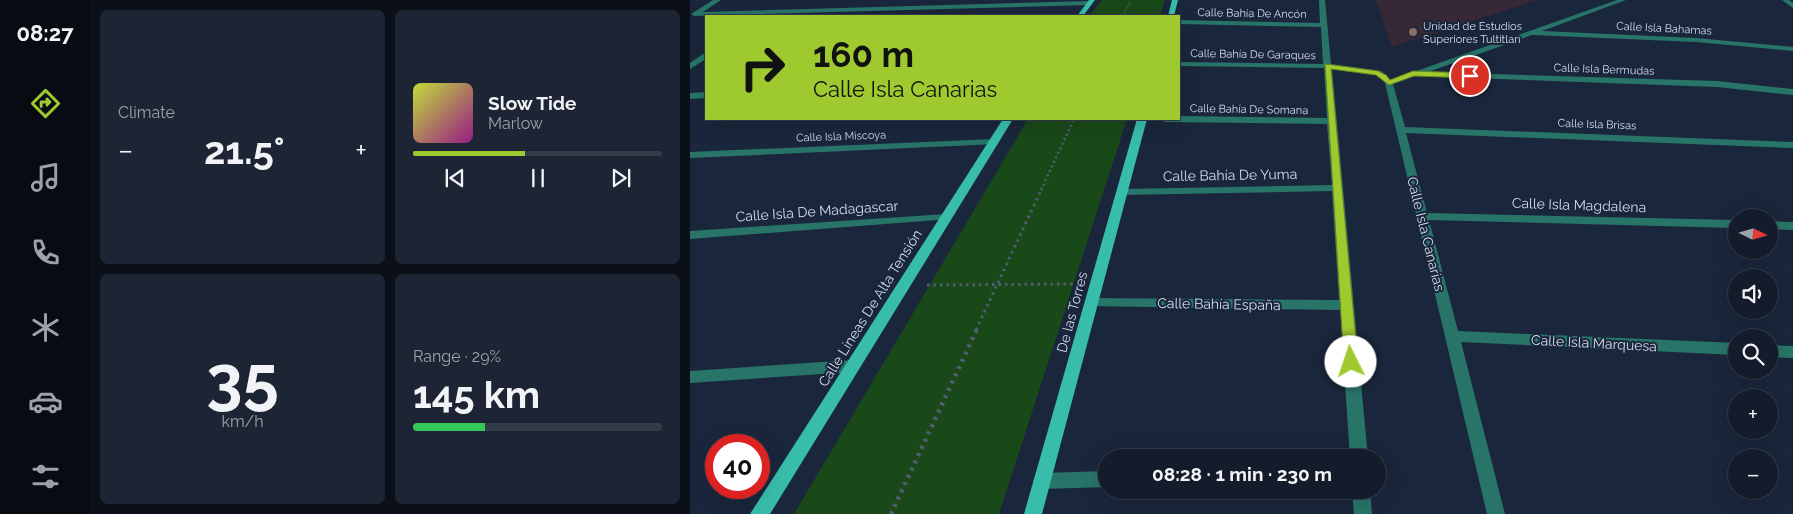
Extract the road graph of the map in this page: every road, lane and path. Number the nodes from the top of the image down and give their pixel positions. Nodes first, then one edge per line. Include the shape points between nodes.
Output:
1 (718, 0) edge
2 (1131, 0) edge
3 (1175, 0) edge
4 (1322, 0) edge
5 (1623, 0) edge
6 (1785, 0) edge
7 (1091, 2) edge
8 (1793, 6) edge
9 (772, 12) junction
10 (692, 15) edge
11 (767, 15) edge
12 (1081, 15) edge
13 (1124, 15) edge
14 (1171, 15) edge
15 (1180, 22) edge
16 (1324, 25) junction
17 (1533, 33) junction
18 (1793, 49) edge
19 (705, 57) edge
20 (1180, 64) edge
21 (1328, 66) junction
22 (690, 67) edge
23 (1413, 74) junction
24 (1389, 83) junction
25 (1793, 92) edge
26 (705, 95) edge
27 (690, 96) edge
28 (1180, 119) edge
29 (1007, 120) edge
30 (1074, 120) edge
31 (1142, 120) edge
32 (1332, 121) junction
33 (1400, 130) junction
34 (994, 142) junction
35 (1793, 145) edge
36 (690, 154) edge
37 (1337, 188) junction
38 (1122, 192) junction
39 (1422, 216) junction
40 (946, 217) junction
41 (1728, 224) edge
42 (1778, 225) edge
43 (1793, 226) edge
44 (690, 235) edge
45 (1096, 284) junction
46 (903, 285) junction
47 (995, 285) junction
48 (1092, 302) junction
49 (1346, 305) junction
50 (1452, 336) junction
51 (1728, 349) edge
52 (1778, 351) edge
53 (1793, 352) edge
54 (852, 366) junction
55 (690, 377) edge
56 (1357, 449) edge
57 (1098, 479) edge
58 (1042, 481) junction
59 (1362, 499) edge
60 (759, 514) edge
61 (891, 514) edge
62 (1033, 514) edge
63 (1363, 514) edge
64 (1496, 514) edge

1 - 10 street
2 - 13 path
3 - 14 main road
4 - 16 street
5 - 17 street
6 - 8 street
7 - 9 street
7 - 12 main road
9 - 10 street
9 - 11 street
15 - 16 street, Calle Bahía De Ancón
16 - 21 street
17 - 18 street, Calle Isla Bahamas via 1696,40
17 - 23 street
19 - 22 street
20 - 21 street, Calle Bahía De Garaques
21 - 24 street via 1378,73
21 - 32 street
23 - 24 street
23 - 25 street, Calle Isla Bermudas via 1717,84
24 - 33 street, Calle Isla Canarias
26 - 27 street
28 - 32 street, Calle Bahía De Somana
29 - 34 main road, Calle Líneas De Alta Tensión
30 - 47 path
31 - 38 main road, De las Torres
32 - 37 street
33 - 35 street, Calle Isla Brisas
33 - 39 street, Calle Isla Canarias
34 - 36 street, Calle Isla Miscoya
34 - 40 main road, Calle Líneas De Alta Tensión
37 - 38 street, Calle Bahía De Yuma
37 - 49 street
38 - 45 main road, De las Torres
39 - 41 street, Calle Isla Magdalena
39 - 50 street, Calle Isla Canarias
40 - 44 street, Calle Isla De Madagascar
40 - 46 main road, Calle Líneas De Alta Tensión
42 - 43 street
45 - 47 path
45 - 48 main road, De las Torres
46 - 47 path
46 - 54 main road, Calle Líneas De Alta Tensión
47 - 61 path
48 - 49 street, Calle Bahía España
48 - 58 main road, De las Torres
49 - 56 street
50 - 51 street, Calle Isla Marquesa
50 - 64 street, Calle Isla Canarias
52 - 53 street
54 - 55 street
54 - 60 main road, Calle Líneas De Alta Tensión
57 - 58 street
58 - 62 main road, De las Torres
59 - 63 street

